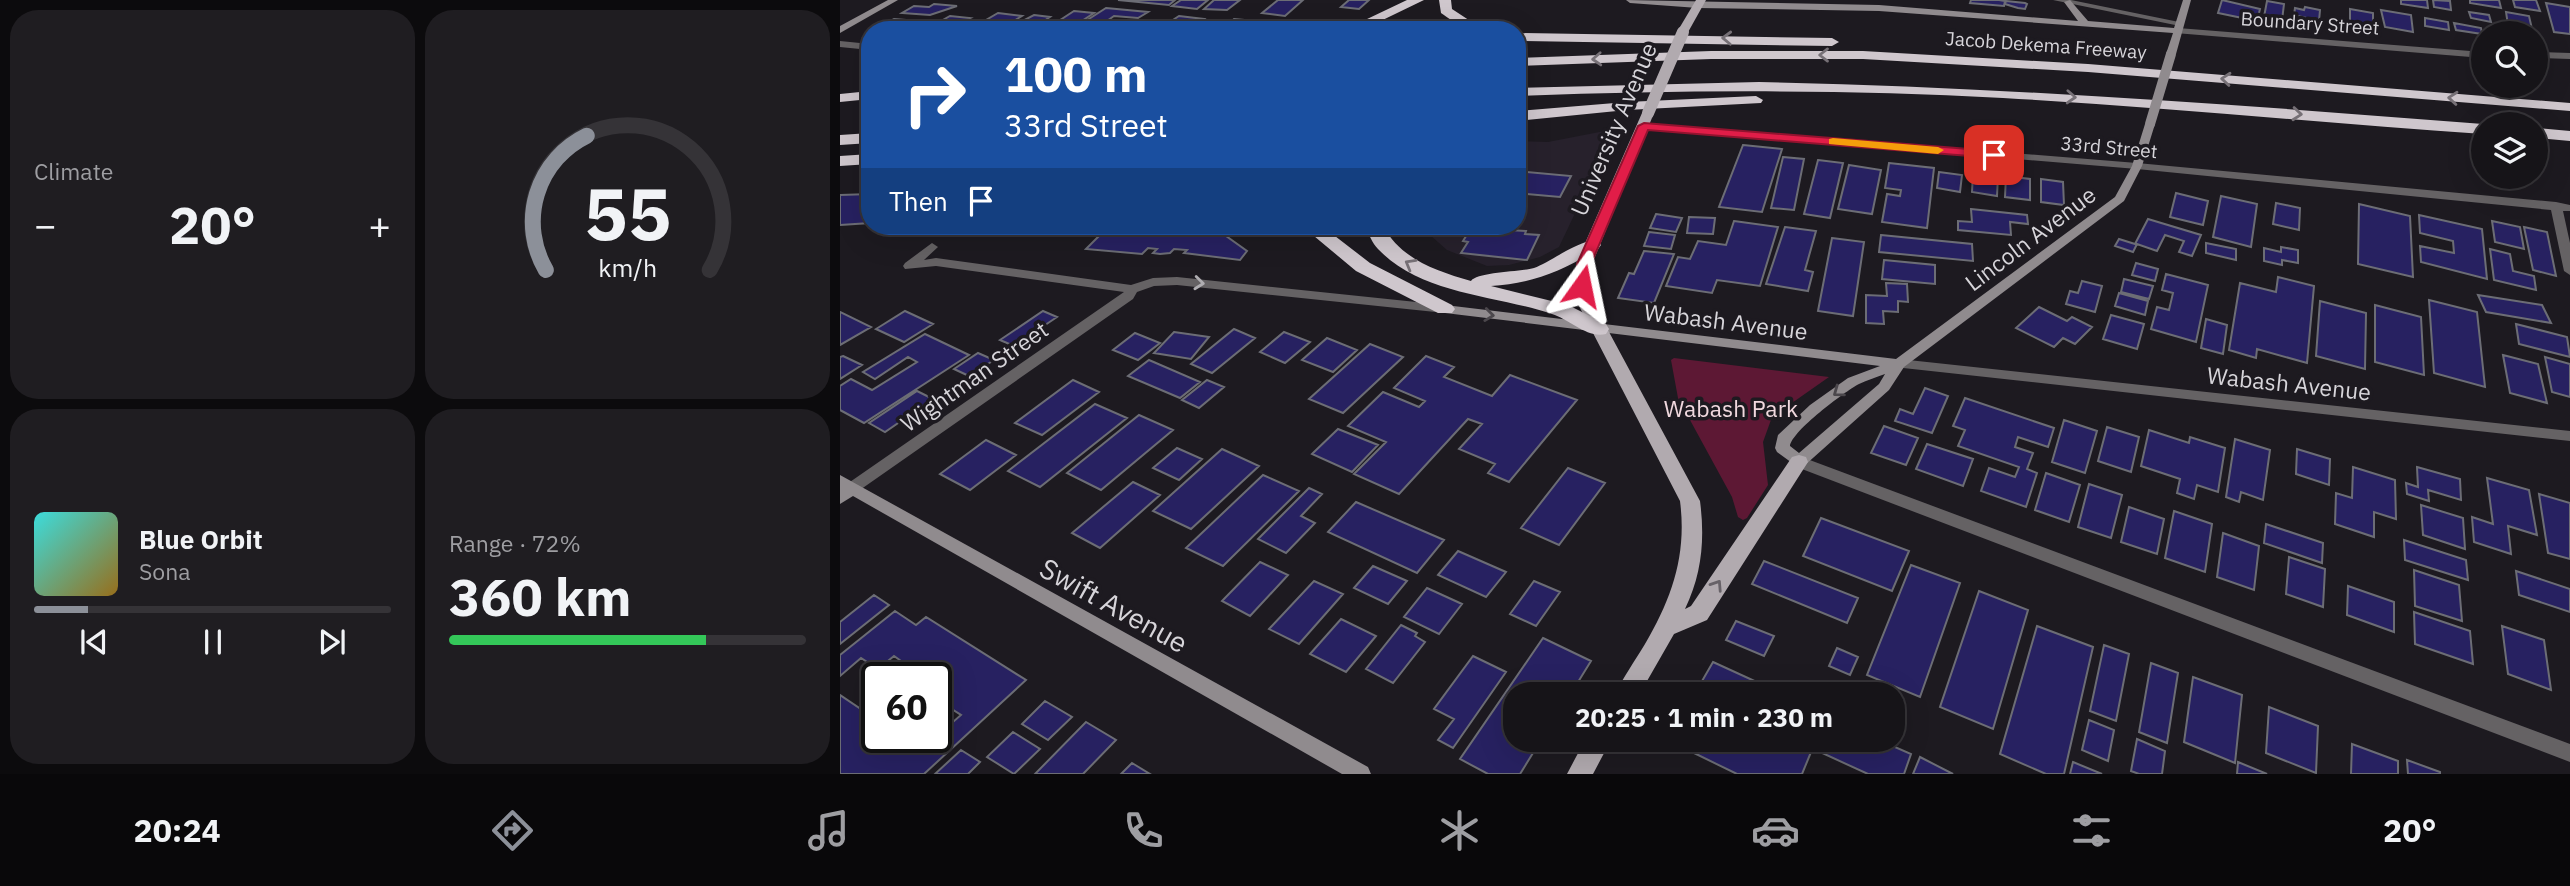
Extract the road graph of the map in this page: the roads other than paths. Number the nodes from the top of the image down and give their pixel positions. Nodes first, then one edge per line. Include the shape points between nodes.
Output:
1 (894, 0) edge
2 (1418, 0) edge
3 (1445, 0) edge
4 (1630, 0) edge
5 (1710, 0) edge
6 (1778, 0) edge
7 (2057, 0) edge
8 (2187, 0) edge
9 (1461, 1) edge
10 (1699, 2) edge
11 (2068, 2) junction
12 (1828, 6) junction
13 (1454, 16) junction
14 (1370, 21) edge
15 (1463, 21) edge
16 (2085, 24) junction
17 (2179, 27) junction
18 (840, 30) edge
19 (1526, 37) edge
20 (840, 44) edge
21 (861, 46) edge
22 (2471, 54) edge
23 (2548, 55) edge
24 (2570, 56) edge
25 (1526, 62) edge
26 (2088, 68) junction
27 (1526, 92) edge
28 (2003, 93) junction
29 (861, 95) edge
30 (840, 97) edge
31 (2570, 107) edge
32 (861, 110) edge
33 (840, 111) edge
34 (1526, 115) edge
35 (1646, 120) junction
36 (2471, 128) edge
37 (2548, 134) edge
38 (2570, 136) edge
39 (861, 139) edge
40 (840, 140) edge
41 (861, 159) edge
42 (840, 160) edge
43 (2137, 166) junction
44 (2556, 205) junction
45 (2570, 208) edge
46 (1322, 235) edge
47 (1379, 235) edge
48 (1592, 245) junction
49 (932, 247) dead end
50 (2570, 271) edge
51 (1460, 282) junction
52 (1132, 289) junction
53 (1445, 309) junction
54 (1599, 329) junction
55 (1899, 364) junction
56 (2570, 436) edge
57 (1800, 462) junction
58 (844, 489) edge
59 (1667, 627) junction
60 (1634, 682) edge
61 (1592, 752) edge
62 (2570, 753) edge
63 (1362, 774) edge
64 (1579, 774) edge

1 - 18 street
2 - 14 highway
3 - 13 highway via 1446,10
4 - 10 street, Boundary Street
5 - 10 main road
6 - 12 street
7 - 11 street
8 - 17 street, Lincoln Avenue
9 - 13 highway via 1454,6
10 - 12 street, Boundary Street
10 - 35 main road, University Avenue, bridge
11 - 16 street
11 - 17 street
12 - 16 street, Boundary Street
13 - 15 highway
16 - 17 street, Boundary Street
17 - 22 street, Boundary Street
17 - 43 street, Lincoln Avenue, bridge
26 -> 19 highway via 1869,44
20 - 21 street
23 - 24 street
26 -> 25 highway, Jacob Dekema Freeway via 1863,55
31 -> 26 highway, Jacob Dekema Freeway
27 - 28 highway via 1777,86
28 - 34 highway via 1732,101
28 -> 36 highway
29 - 30 highway
32 - 33 highway
35 - 43 street, 33rd Street
35 - 48 main road, University Avenue
37 - 38 highway
39 - 40 highway
41 - 42 highway
43 - 44 street, 33rd Street
43 - 55 street, Lincoln Avenue via 2120,199
44 - 45 street, 33rd Street
44 - 50 street
46 - 53 highway via 1363,267
51 -> 47 highway via 1413,266 1384,245
48 - 51 highway via 1533,276
48 - 54 main road, University Avenue via 1582,286
49 - 52 street, Wabash Avenue via 909,266 936,262
51 - 54 highway via 1555,307
52 -> 53 street, Wabash Avenue via 1177,281
52 - 58 street, Wightman Street via 1129,296
53 -> 54 street, Wabash Avenue
54 - 55 street, Wabash Avenue
54 - 59 main road, University Avenue via 1690,501 1695,524 1689,575
55 - 56 street, Wabash Avenue
55 - 57 street, Lincoln Avenue via 1884,387
55 -> 57 street, Lincoln Avenue via 1853,381 1793,428 1782,448
59 -> 57 main road via 1699,613
57 - 62 street
58 - 63 street, Swift Avenue
59 - 60 main road, University Avenue
61 - 64 main road

